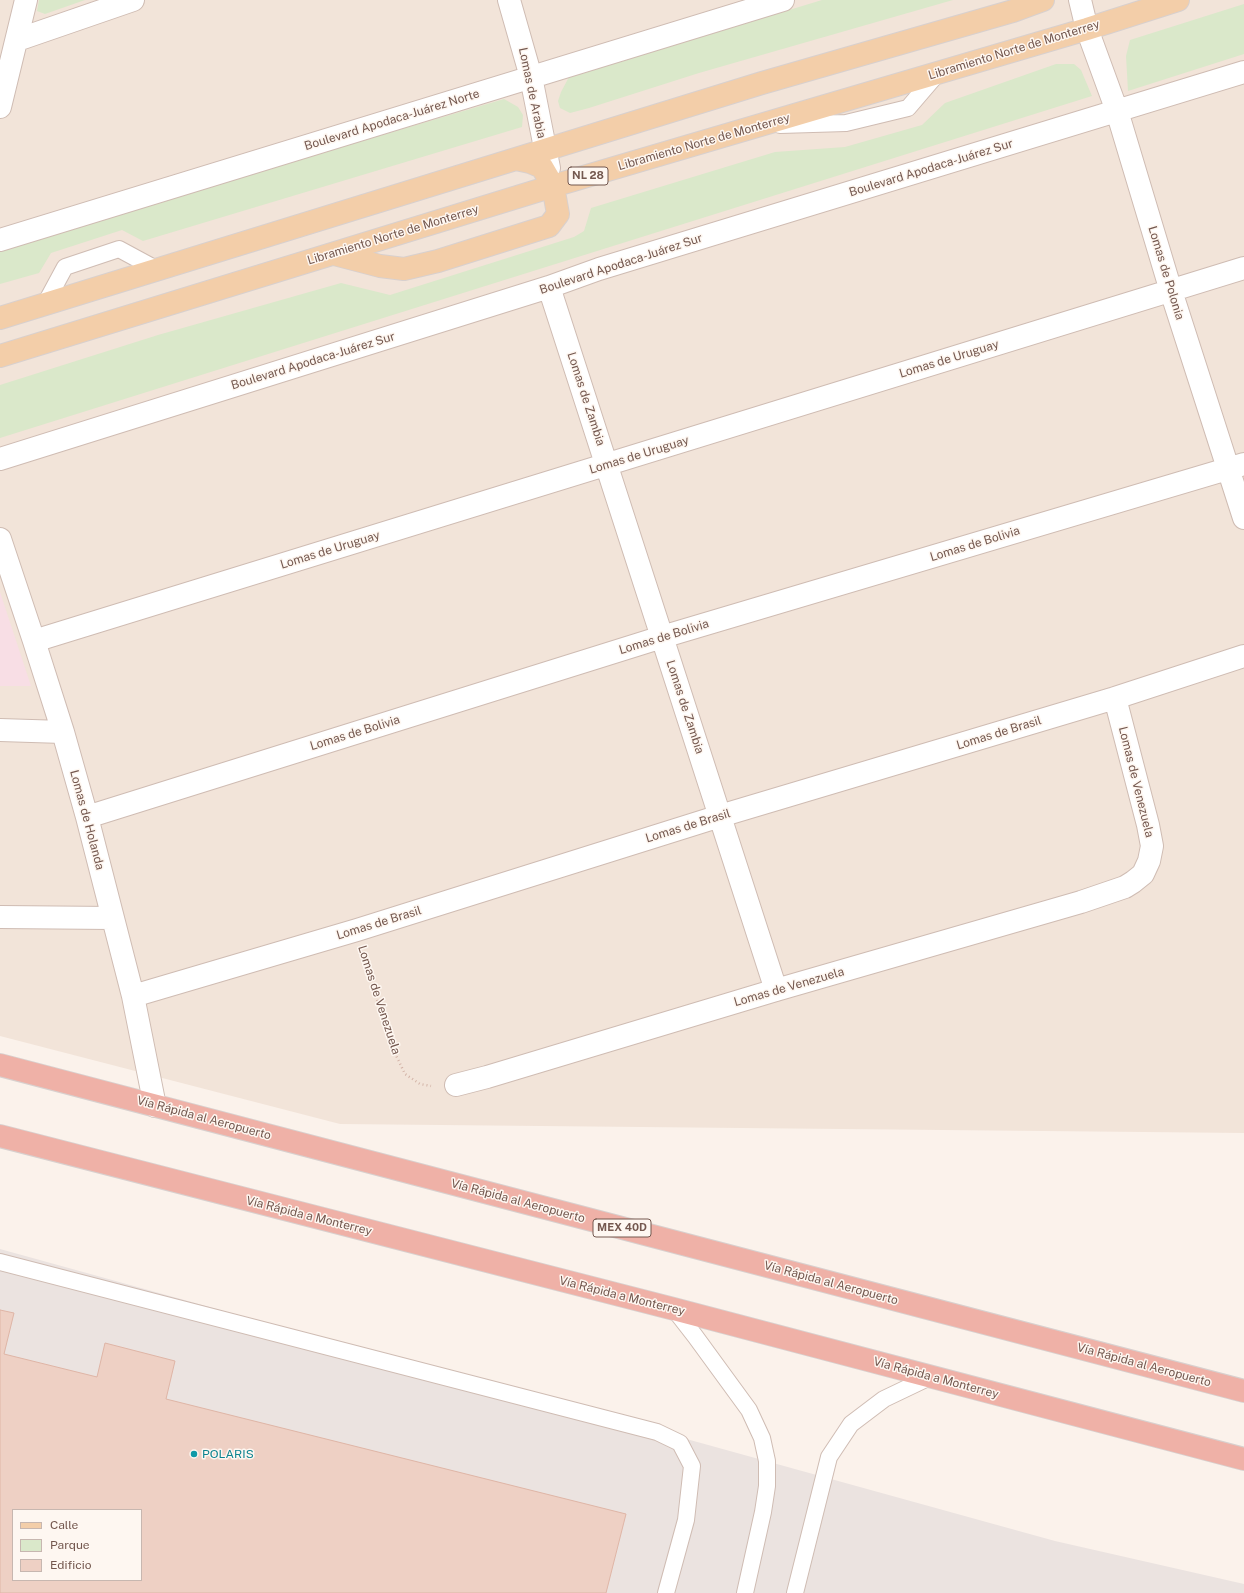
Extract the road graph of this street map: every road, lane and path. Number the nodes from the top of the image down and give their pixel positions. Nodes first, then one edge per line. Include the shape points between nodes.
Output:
1 (26, 0) edge
2 (509, 0) edge
3 (783, 0) edge
4 (1043, 0) edge
5 (1080, 0) edge
6 (1178, 0) edge
7 (125, 1) edge
8 (1087, 29) junction
9 (17, 40) junction
10 (1244, 72) edge
11 (532, 77) junction
12 (0, 107) edge
13 (1117, 111) junction
14 (544, 151) junction
15 (516, 159) junction
16 (553, 186) junction
17 (0, 240) edge
18 (333, 254) junction
19 (1244, 268) edge
20 (156, 269) junction
21 (549, 287) junction
22 (1171, 291) junction
23 (45, 304) junction
24 (0, 318) edge
25 (0, 356) edge
26 (0, 459) edge
27 (607, 465) junction
28 (1236, 467) edge
29 (1244, 518) edge
30 (0, 540) edge
31 (662, 637) junction
32 (34, 641) junction
33 (1244, 656) edge
34 (1115, 698) junction
35 (0, 730) edge
36 (63, 732) junction
37 (720, 816) junction
38 (87, 817) junction
39 (0, 916) edge
40 (112, 918) junction
41 (356, 930) junction
42 (776, 990) junction
43 (133, 996) junction
44 (0, 1065) edge
45 (456, 1085) joint
46 (155, 1106) junction
47 (0, 1136) edge
48 (0, 1262) edge
49 (674, 1309) junction
50 (930, 1377) junction
51 (1244, 1391) edge
52 (1244, 1459) edge
53 (666, 1593) edge
54 (744, 1593) edge
55 (795, 1593) edge

1 - 9 street
2 - 11 street, Lomas de Arabia
3 - 11 street, Boulevard Apodaca-Juárez Norte
4 - 14 main road
5 - 8 street, Lomas de Polonia
6 - 8 main road, Libramiento Norte de Monterrey / NL 28
7 - 9 street
8 - 13 street, Lomas de Polonia
8 - 16 main road, Libramiento Norte de Monterrey / NL 28
9 - 12 street
10 - 13 street, Boulevard Apodaca-Juárez Sur
11 - 14 street, Lomas de Arabia
11 - 17 street, Boulevard Apodaca-Juárez Norte
13 - 21 street, Boulevard Apodaca-Juárez Sur via 606,267
13 - 22 street, Lomas de Polonia
14 - 15 main road
14 - 16 street, Lomas de Arabia
15 - 16 main road via 542,168
15 - 20 main road
16 - 18 main road, Libramiento Norte de Monterrey / NL 28
16 - 18 main road via 558,214 549,226 438,261 404,269 380,266
18 - 25 main road, Libramiento Norte de Monterrey / NL 28
19 - 22 street, Lomas de Uruguay
20 - 23 main road
20 - 23 lane via 119,248 65,267
21 - 26 street, Boulevard Apodaca-Juárez Sur
21 - 27 street, Lomas de Zambia
22 - 27 street, Lomas de Uruguay
22 - 28 street, Lomas de Polonia
23 - 24 main road
27 - 31 street, Lomas de Zambia
27 - 32 street, Lomas de Uruguay
28 - 29 street, Lomas de Polonia
28 - 31 street, Lomas de Bolivia
30 - 32 street, Lomas de Holanda
31 - 37 street, Lomas de Zambia
31 - 38 street, Lomas de Bolivia
32 - 36 street, Lomas de Holanda
33 - 34 street, Lomas de Brasil
34 - 37 street, Lomas de Brasil
34 - 42 street, Lomas de Venezuela via 1152,846 1149,861 1138,878 1125,887 1081,902
35 - 36 street
36 - 38 street, Lomas de Holanda
37 - 41 street, Lomas de Brasil
37 - 42 street, Lomas de Zambia
38 - 40 street, Lomas de Holanda
39 - 40 street
40 - 43 street, Lomas de Holanda
41 - 43 street, Lomas de Brasil
41 - 45 path, Lomas de Venezuela via 391,1045 405,1074 420,1084 436,1087
42 - 45 street, Lomas de Venezuela
43 - 46 street, Lomas de Holanda
44 - 46 highway, Vía Rápida al Aeropuerto / MEX 40D
46 - 51 highway, Vía Rápida al Aeropuerto / MEX 40D
47 - 49 highway, Vía Rápida a Monterrey
48 - 53 lane via 657,1432 675,1440 680,1443 692,1466 686,1520
49 - 50 highway, Vía Rápida a Monterrey
49 - 54 lane via 749,1410 762,1438 767,1461 767,1486
50 - 52 highway, Vía Rápida a Monterrey
50 - 55 lane via 884,1399 851,1424 829,1457

